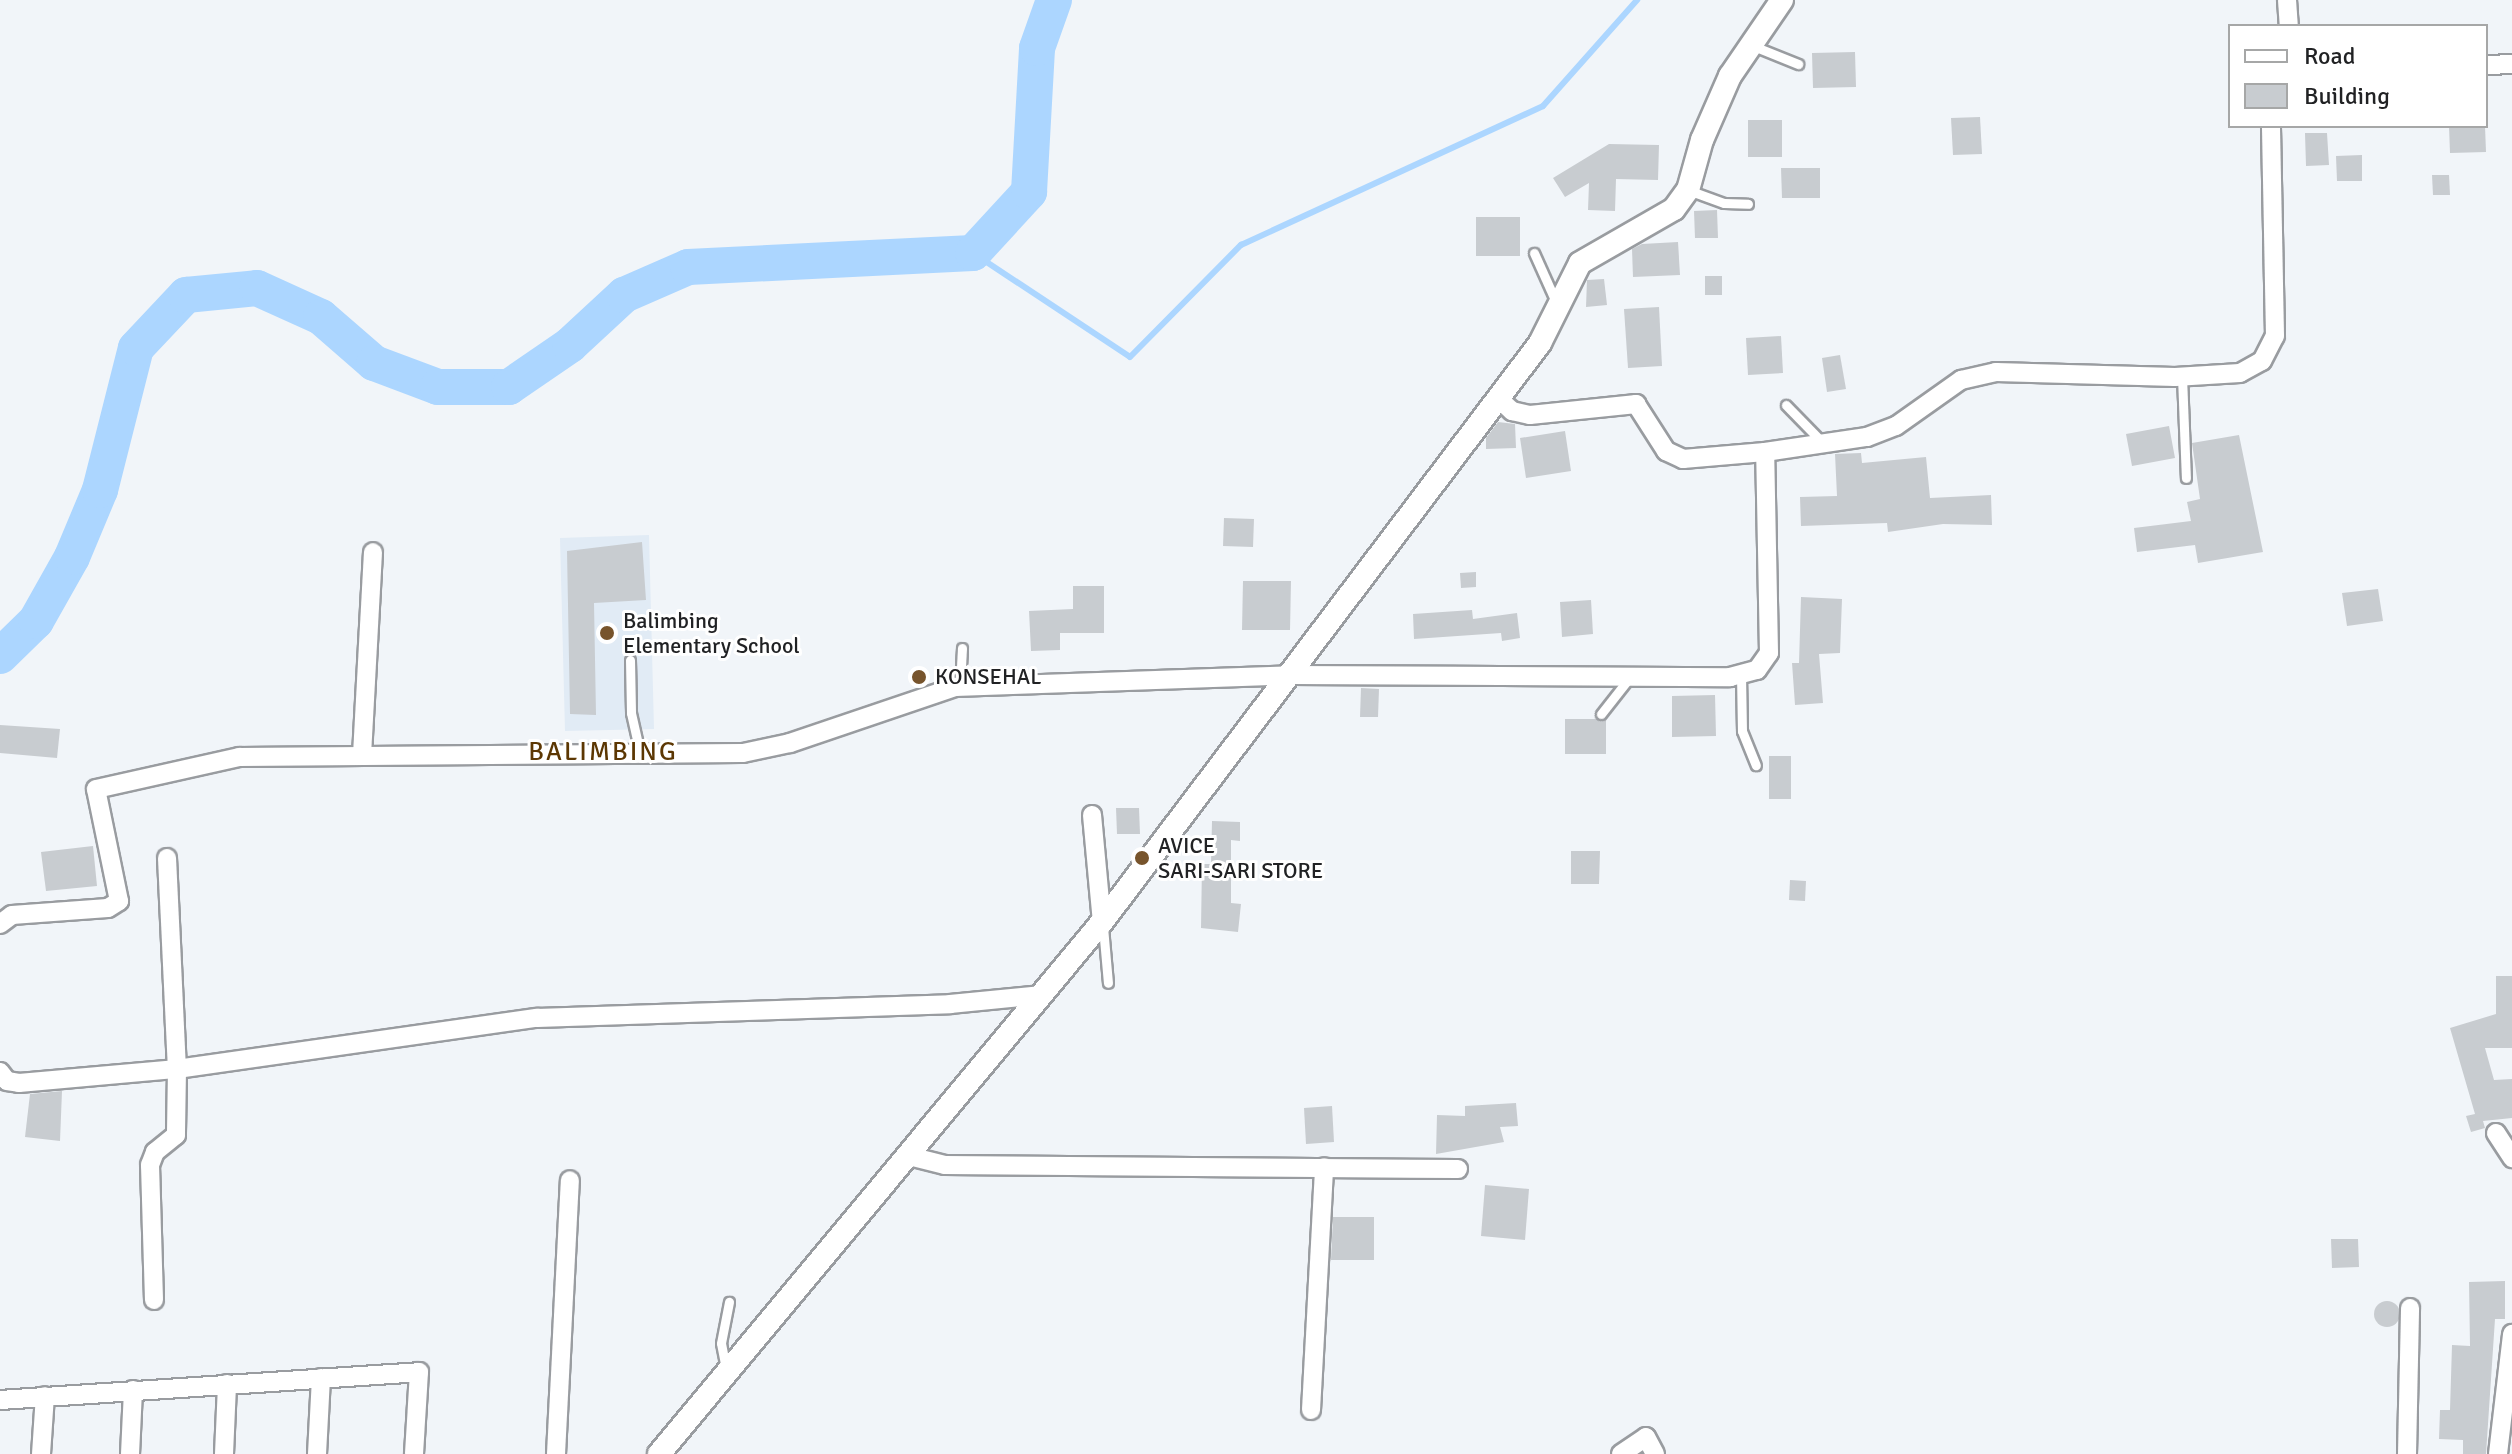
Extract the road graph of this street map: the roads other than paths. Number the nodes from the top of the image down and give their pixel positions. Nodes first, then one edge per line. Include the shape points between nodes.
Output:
1 (1782, 0) edge
2 (2287, 0) edge
3 (2289, 24) edge
4 (1751, 45) junction
5 (1798, 64) dead end
6 (2512, 64) edge
7 (2488, 65) edge
8 (2271, 128) edge
9 (1688, 190) junction
10 (1748, 204) dead end
11 (1534, 253) dead end
12 (1558, 305) junction
13 (2182, 376) junction
14 (1497, 397) junction
15 (1786, 405) dead end
16 (1823, 443) junction
17 (1765, 452) junction
18 (2186, 478) dead end
19 (373, 552) dead end
20 (962, 648) dead end
21 (630, 660) dead end
22 (1741, 674) junction
23 (1292, 675) junction
24 (1630, 677) junction
25 (960, 686) junction
26 (1601, 714) dead end
27 (640, 753) junction
28 (362, 755) junction
29 (1756, 765) dead end
30 (1092, 815) dead end
31 (167, 858) dead end
32 (1102, 922) junction
33 (0, 924) edge
34 (1108, 983) dead end
35 (1041, 995) junction
36 (177, 1069) junction
37 (2, 1079) edge
38 (2496, 1133) dead end
39 (909, 1156) junction
40 (2512, 1158) edge
41 (1324, 1167) junction
42 (1458, 1169) dead end
43 (570, 1180) dead end
44 (154, 1300) dead end
45 (729, 1302) dead end
46 (2410, 1308) dead end
47 (2512, 1334) edge
48 (727, 1373) junction
49 (321, 1378) junction
50 (227, 1384) junction
51 (133, 1390) junction
52 (45, 1396) junction
53 (0, 1400) edge
54 (1311, 1410) dead end
55 (41, 1454) edge
56 (130, 1454) edge
57 (224, 1454) edge
58 (317, 1454) edge
59 (414, 1454) edge
60 (556, 1454) edge
61 (659, 1454) edge
62 (1621, 1454) edge
63 (1655, 1454) edge
64 (2407, 1454) edge
65 (2498, 1454) edge

1 - 4 street
2 - 3 street
4 - 5 lane
4 - 9 street via 1730,76 1702,140
6 - 7 street
8 - 13 street via 2275,336 2262,361 2240,373
9 - 10 lane via 1705,199
9 - 12 street via 1649,228 1580,263
11 - 12 lane
12 - 14 street via 1540,343
13 - 16 street via 1996,372 1961,380 1896,426
13 - 18 lane
14 - 17 street via 1512,411 1530,415 1636,404 1666,451 1683,459
14 - 23 street
15 - 16 lane
16 - 17 street
17 - 22 street via 1769,653 1757,670
19 - 28 street
20 - 25 lane
21 - 27 lane via 631,713
22 - 24 street
22 - 29 lane via 1742,731
23 - 24 street
23 - 25 street
23 - 32 street
24 - 26 lane
25 - 27 street via 790,743 743,753
27 - 28 street
28 - 33 street via 239,757 103,785 95,796 119,901 108,908 12,915
30 - 32 street
31 - 36 street
32 - 34 lane
32 - 35 street
35 - 36 street via 950,1004 537,1018
35 - 39 street
36 - 37 street
36 - 44 street via 176,1135 155,1152 150,1165
38 - 40 street
39 - 41 street via 945,1165
39 - 48 street
41 - 42 street
41 - 54 street
43 - 60 street
45 - 48 lane via 721,1343
46 - 64 street
47 - 65 street
48 - 61 street
49 - 50 street
49 - 58 street
49 - 59 street via 419,1372
50 - 51 street
50 - 57 street
51 - 52 street
51 - 56 street
52 - 53 street
52 - 55 street
62 - 63 street via 1646,1437

